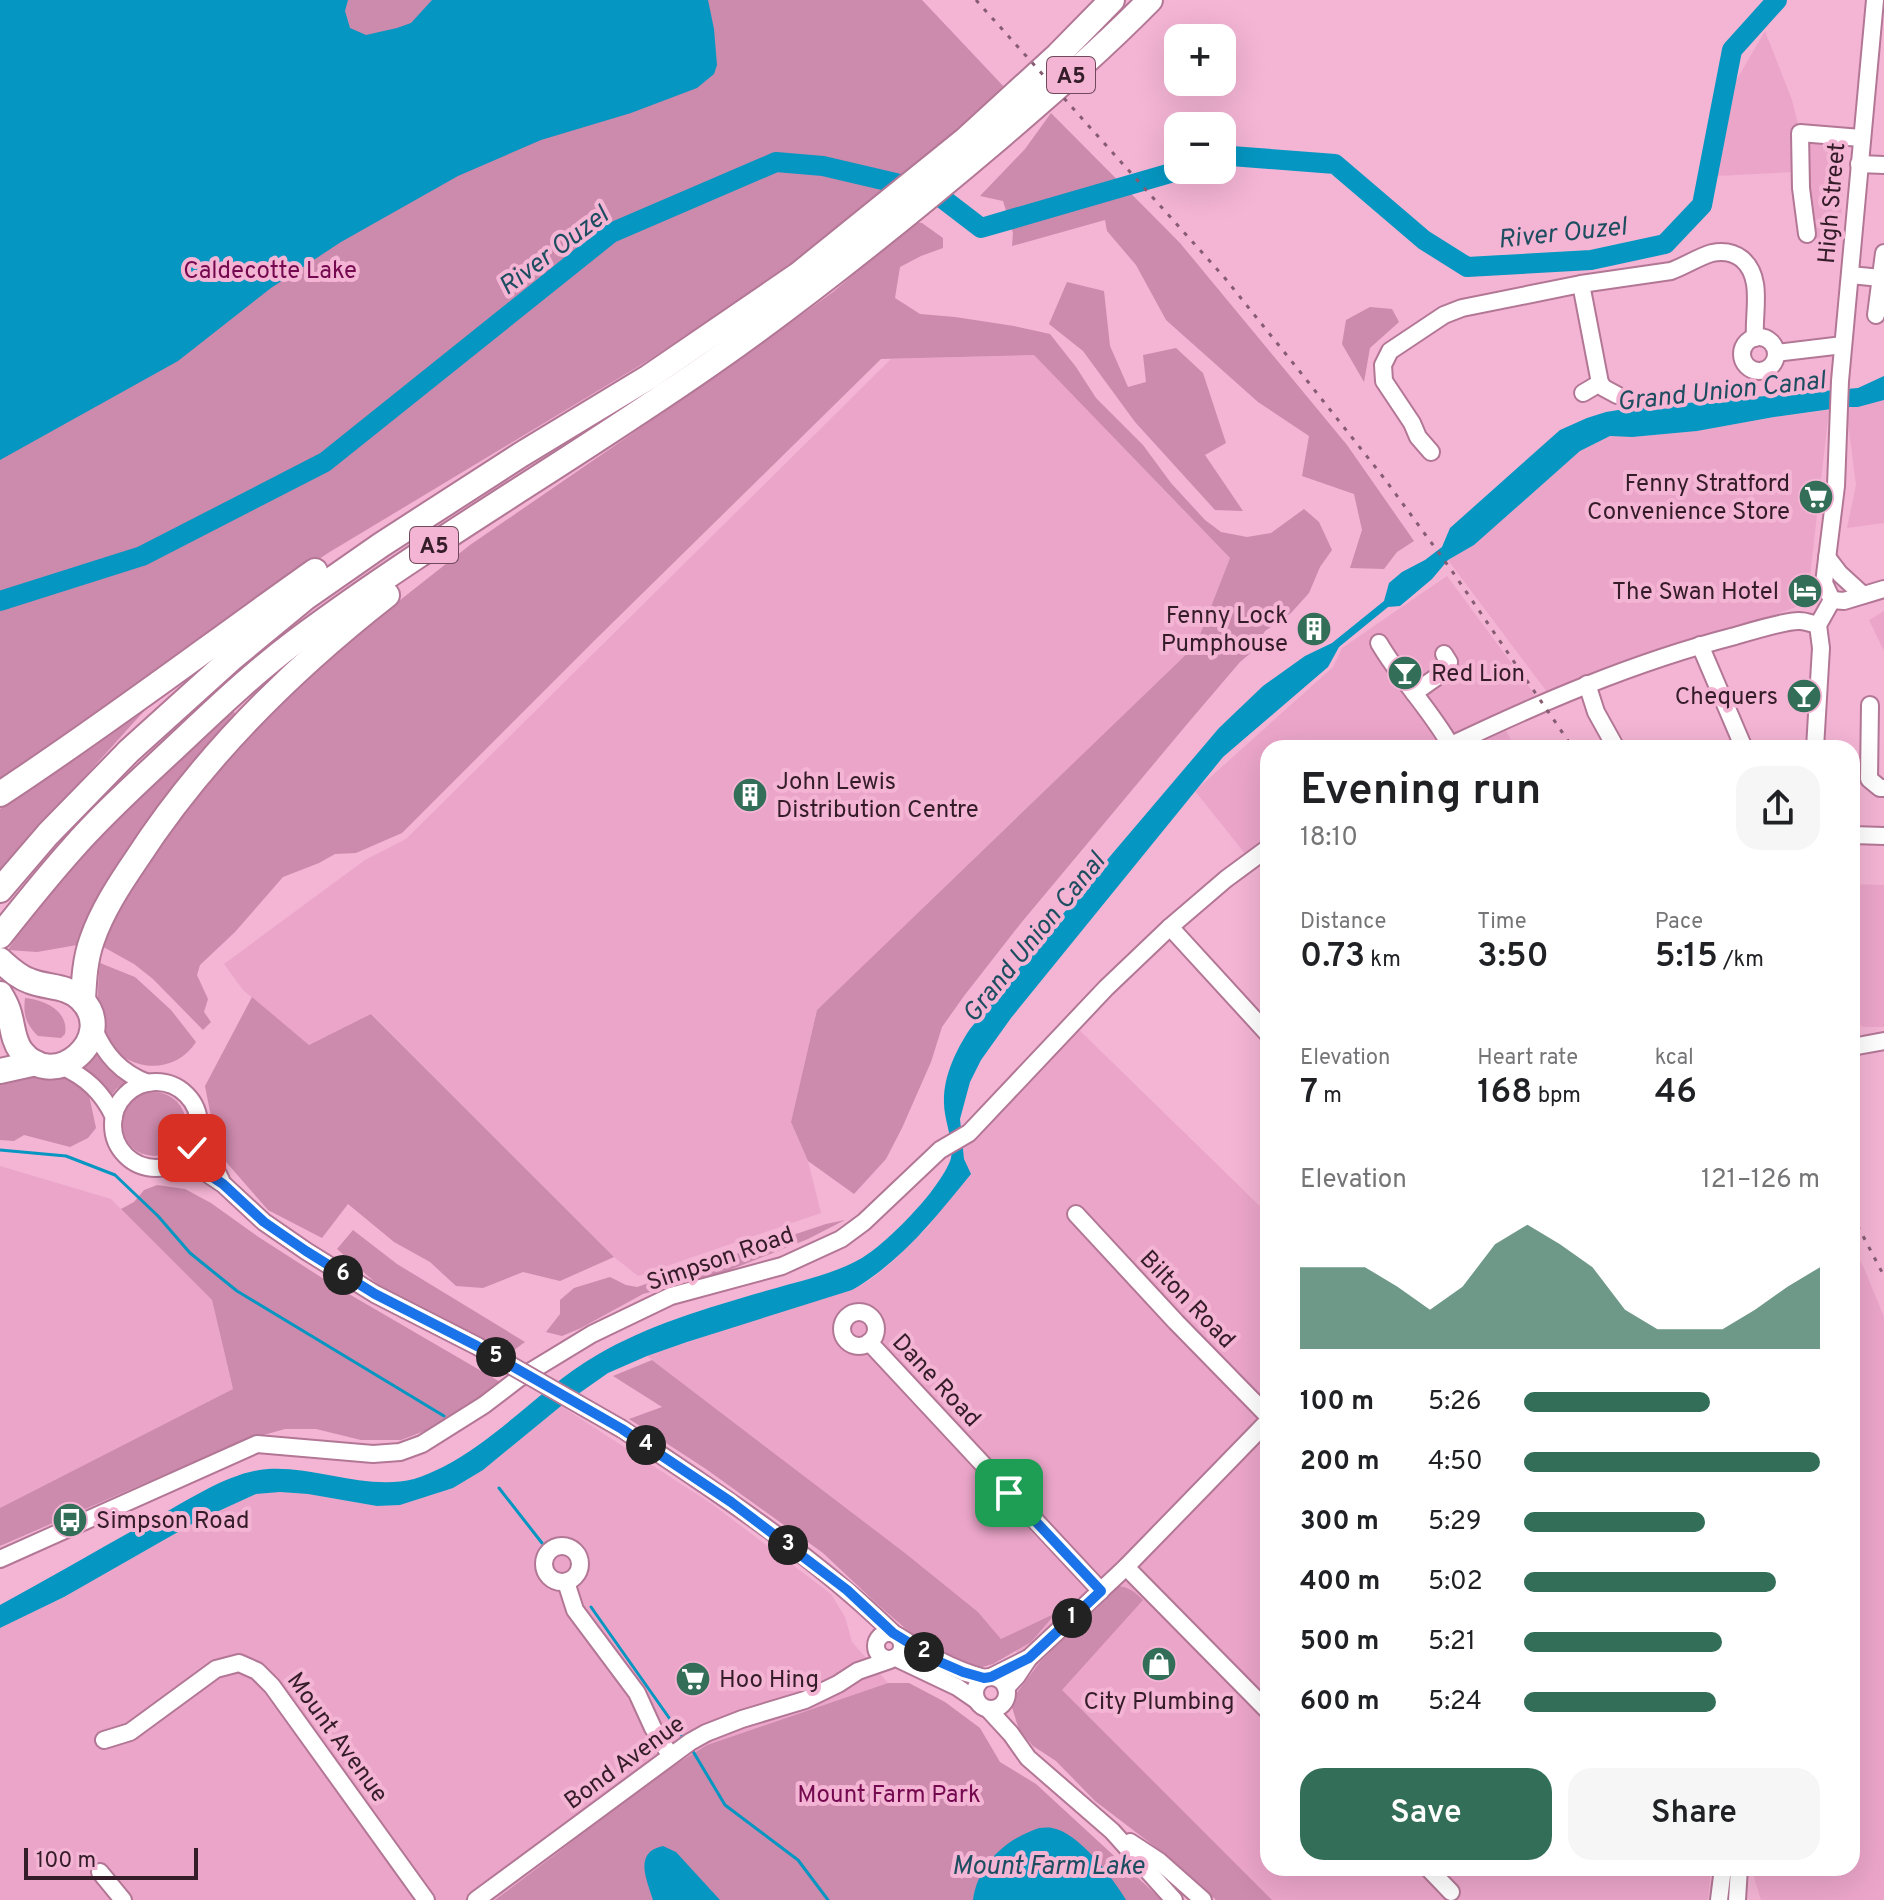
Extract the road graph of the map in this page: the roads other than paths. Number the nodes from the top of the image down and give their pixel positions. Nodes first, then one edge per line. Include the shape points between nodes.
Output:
1 (1112, 0) edge
2 (1150, 0) edge
3 (1875, 0) edge
4 (1861, 138) junction
5 (976, 143) junction
6 (1859, 164) junction
7 (1884, 165) edge
8 (885, 219) junction
9 (1807, 234) dead end
10 (1884, 253) edge
11 (1850, 275) junction
12 (1881, 278) junction
13 (1581, 284) junction
14 (1876, 315) dead end
15 (1755, 338) junction
16 (1843, 345) junction
17 (1776, 353) junction
18 (1600, 383) junction
19 (1583, 393) dead end
20 (1617, 395) dead end
21 (1431, 452) dead end
22 (522, 454) junction
23 (469, 522) junction
24 (1827, 557) junction
25 (1884, 589) edge
26 (1863, 595) junction
27 (1832, 600) junction
28 (1818, 625) junction
29 (1379, 643) dead end
30 (1700, 645) junction
31 (1444, 654) dead end
32 (1587, 684) junction
33 (1414, 693) junction
34 (1870, 705) dead end
35 (1444, 740) edge
36 (1463, 740) edge
37 (1612, 740) edge
38 (1740, 740) edge
39 (1815, 740) edge
40 (1884, 788) edge
41 (0, 794) edge
42 (1860, 835) edge
43 (1884, 836) edge
44 (1260, 854) edge
45 (0, 890) edge
46 (1170, 927) junction
47 (0, 936) edge
48 (0, 960) edge
49 (0, 994) edge
50 (83, 1000) junction
51 (1260, 1025) edge
52 (94, 1029) junction
53 (1884, 1041) edge
54 (1860, 1046) edge
55 (36, 1063) junction
56 (61, 1066) junction
57 (0, 1071) edge
58 (148, 1083) junction
59 (114, 1117) junction
60 (199, 1127) junction
61 (175, 1164) junction
62 (223, 1184) junction
63 (1076, 1214) dead end
64 (869, 1342) dead end
65 (1260, 1410) edge
66 (1260, 1426) edge
67 (0, 1559) edge
68 (1126, 1567) junction
69 (566, 1582) dead end
70 (1101, 1591) junction
71 (887, 1638) junction
72 (1029, 1658) junction
73 (893, 1659) junction
74 (858, 1671) junction
75 (988, 1677) junction
76 (1006, 1693) junction
77 (1260, 1703) edge
78 (982, 1705) junction
79 (1011, 1734) junction
80 (104, 1740) dead end
81 (670, 1755) junction
82 (1112, 1831) junction
83 (100, 1872) dead end
84 (1436, 1876) edge
85 (1722, 1876) edge
86 (1738, 1876) edge
87 (1451, 1892) dead end
88 (123, 1900) edge
89 (426, 1900) edge
90 (476, 1900) edge
91 (1174, 1900) edge
92 (1203, 1900) edge
93 (1719, 1900) edge
94 (1737, 1900) edge

1 - 5 highway, A5
2 - 5 highway, A5 via 1070,76
3 - 4 street, High Street
4 - 6 street, High Street
4 - 9 street via 1800,133
5 - 8 highway, A5
6 - 7 street
6 - 11 street, High Street
8 - 22 highway, A5 via 606,405
8 - 23 highway, A5 via 807,294
10 - 12 street
11 - 12 street
11 - 16 street, High Street
12 - 14 street
13 - 15 street via 1671,271 1715,252 1736,255 1753,277
13 - 18 street
13 - 21 street via 1462,308 1390,351 1383,365 1384,381
15 - 17 street via 1767,339
15 - 17 street via 1744,348 1748,367 1767,370
16 - 17 street
16 - 24 street, High Street
18 - 19 street
18 - 20 street
22 - 41 highway via 385,526 321,567
22 - 45 highway, A5 via 305,598 231,659 129,751
23 - 47 highway, A5 via 374,585 239,687 73,847
23 - 50 highway via 439,555 355,620 242,725 153,832 100,920 85,971
24 - 26 street
24 - 27 street, High Street via 1824,583
25 - 26 street
26 - 27 street
27 - 28 street
28 - 30 street via 1799,620
28 - 39 street
29 - 33 street
30 - 32 street
30 - 38 street
31 - 33 street via 1449,662 1445,671
32 - 36 street
32 - 37 street
33 - 35 street
34 - 40 street via 1869,779
42 - 43 street
44 - 46 street, Simpson Road
46 - 51 street
46 - 67 street, Simpson Road via 969,1133 940,1150 841,1239 782,1266 671,1296 592,1334 422,1444 373,1454 257,1444
48 - 50 highway via 31,982 67,989
49 - 55 highway via 14,1039
50 - 52 highway
52 - 56 highway via 85,1048
52 - 58 street via 112,1060
53 - 54 street
55 - 56 highway
55 - 57 highway
56 - 59 street via 93,1086
58 - 59 street via 126,1095
58 - 60 street via 181,1091 194,1107
59 - 61 street via 116,1140 130,1159 152,1168
60 - 61 street via 192,1148
60 - 62 street
61 - 62 street via 205,1172
62 - 71 street, bridge via 306,1251 622,1429 731,1502 847,1590
63 - 65 street, Bilton Road
64 - 70 street, Dane Road
66 - 68 street
68 - 70 street
68 - 77 street
69 - 81 street via 575,1610 637,1693
70 - 72 street
71 - 73 street via 880,1655
71 - 73 street via 901,1639 902,1652
71 - 74 street, Bond Avenue
71 - 75 street via 963,1672
72 - 75 street
72 - 76 street
73 - 74 street, Bond Avenue
73 - 78 street via 957,1687
74 - 81 street, Bond Avenue via 805,1700 706,1733
75 - 76 street via 1001,1680
75 - 78 street via 974,1690
76 - 78 street via 998,1708
76 - 79 street
78 - 79 street
79 - 82 street via 1028,1758
80 - 89 street, Mount Avenue via 130,1732 216,1669 239,1663 257,1671
81 - 90 street, Bond Avenue
82 - 91 street
82 - 92 street via 1159,1861
83 - 88 street
84 - 87 street
85 - 93 street
86 - 94 street

